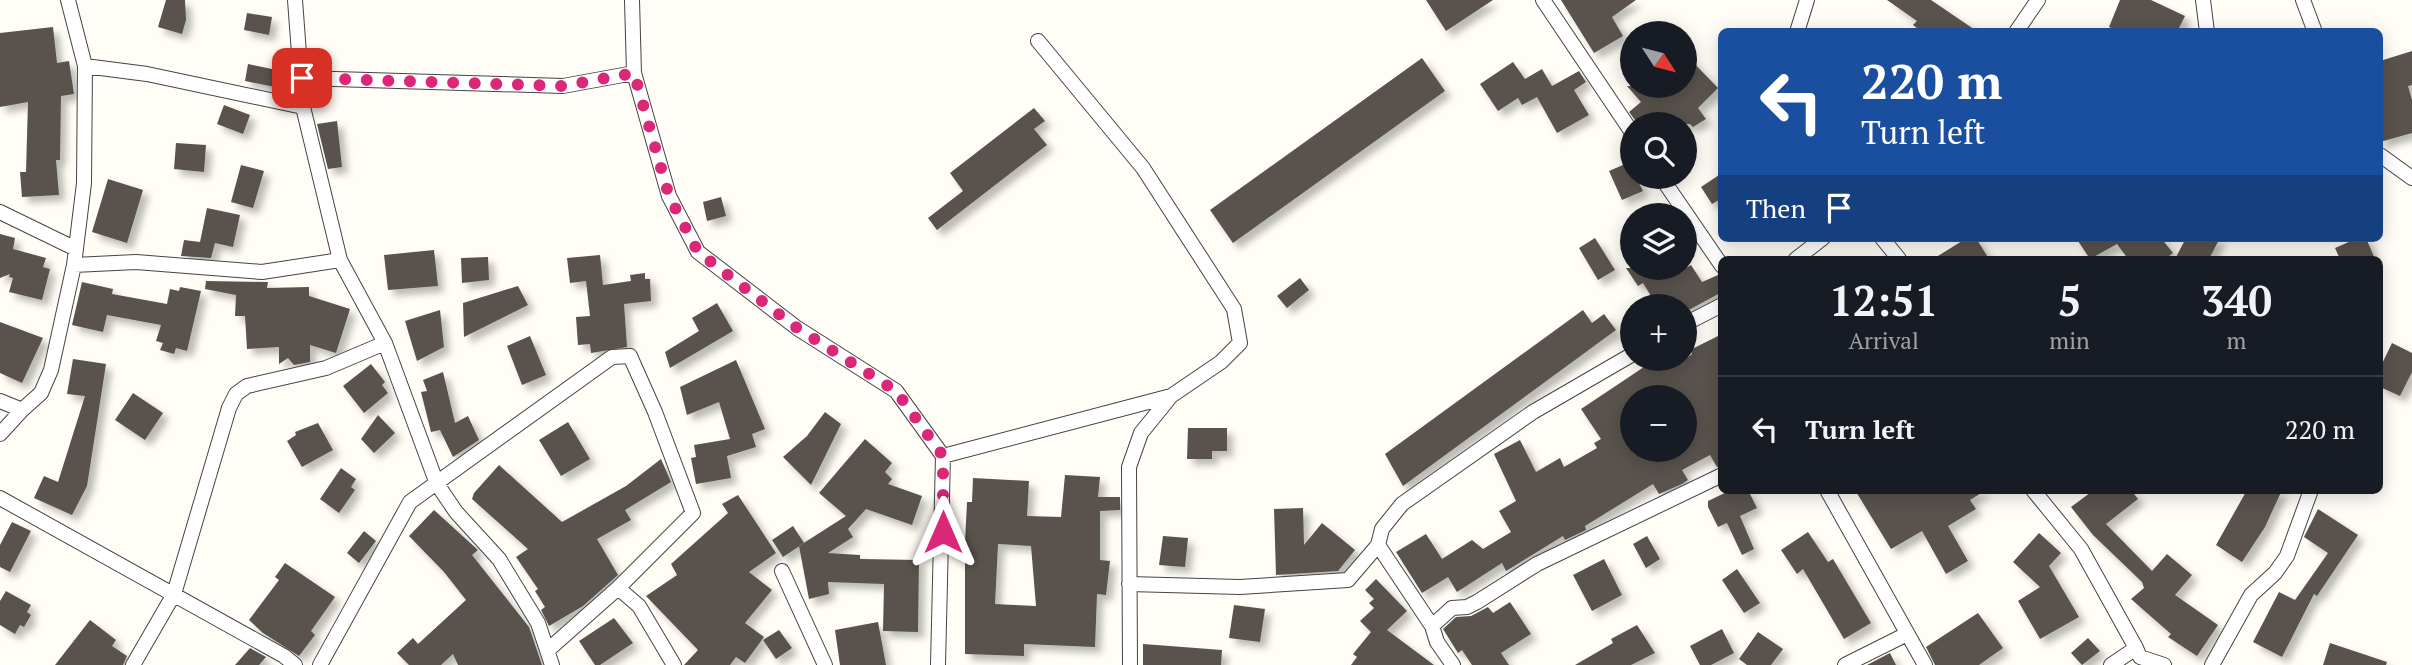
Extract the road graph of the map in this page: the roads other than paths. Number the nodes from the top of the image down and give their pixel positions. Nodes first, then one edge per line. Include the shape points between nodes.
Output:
1 (68, 0) edge
2 (295, 0) edge
3 (632, 0) edge
4 (1543, 0) edge
5 (1807, 0) edge
6 (2038, 0) edge
7 (2203, 0) edge
8 (2303, 0) edge
9 (1798, 28) edge
10 (2018, 28) edge
11 (2206, 28) edge
12 (2314, 28) edge
13 (1038, 41) dead end
14 (85, 66) junction
15 (634, 73) junction
16 (302, 78) junction
17 (303, 107) junction
18 (1620, 115) edge
19 (2383, 157) edge
20 (2412, 178) edge
21 (1669, 189) edge
22 (0, 212) edge
23 (1819, 242) edge
24 (1885, 242) edge
25 (76, 249) junction
26 (1800, 256) edge
27 (1897, 256) edge
28 (340, 260) junction
29 (1718, 260) edge
30 (74, 265) junction
31 (1718, 308) edge
32 (1697, 318) edge
33 (385, 343) junction
34 (1620, 362) edge
35 (1171, 396) junction
36 (0, 401) edge
37 (22, 410) junction
38 (0, 434) edge
39 (943, 456) junction
40 (1718, 477) edge
41 (437, 484) junction
42 (1829, 494) edge
43 (2036, 494) edge
44 (2310, 494) edge
45 (0, 498) edge
46 (1378, 545) junction
47 (782, 571) dead end
48 (1129, 584) junction
49 (618, 588) junction
50 (174, 594) junction
51 (1432, 626) junction
52 (1907, 634) junction
53 (2136, 648) junction
54 (548, 650) junction
55 (133, 665) edge
56 (295, 665) edge
57 (320, 665) edge
58 (552, 665) edge
59 (674, 665) edge
60 (825, 665) edge
61 (938, 665) edge
62 (1130, 665) edge
63 (1453, 665) edge
64 (1845, 665) edge
65 (1925, 665) edge
66 (2111, 665) edge
67 (2164, 665) edge
68 (2212, 665) edge

1 - 14 street
2 - 16 street
3 - 15 street
4 - 18 street
5 - 9 street
6 - 10 street
7 - 11 street
8 - 12 street
13 - 35 street via 1143,168 1234,309 1240,343
14 - 17 street via 147,74
14 - 25 street via 84,183
15 - 16 street via 563,86
15 - 39 street via 669,196 698,252 797,328 896,391
16 - 17 street
17 - 28 street
19 - 20 street
21 - 29 street
22 - 25 street
23 - 26 street
24 - 27 street
25 - 30 street
28 - 30 street via 262,272 136,262
28 - 33 street
30 - 37 street via 51,370 41,393
31 - 32 street
33 - 41 street
33 - 50 street via 326,368 247,386 236,394
34 - 46 street via 1533,412 1402,504 1382,529
35 - 39 street
35 - 48 street via 1141,433 1129,467
36 - 37 street
37 - 38 street
39 - 61 street
40 - 51 street via 1537,564 1467,607 1452,608
41 - 49 street via 612,357 630,356 693,513
41 - 54 street via 499,559 538,622
41 - 57 street via 410,502
42 - 52 street
43 - 53 street via 2081,549
44 - 68 street via 2287,556 2250,596
45 - 50 street
46 - 48 street via 1348,580 1240,587
46 - 51 street
47 - 60 street
48 - 62 street
49 - 54 street
49 - 59 street via 639,606
50 - 55 street
50 - 56 street
51 - 63 street
52 - 64 street
52 - 65 street
53 - 66 street
53 - 67 street via 2140,657
54 - 58 street

